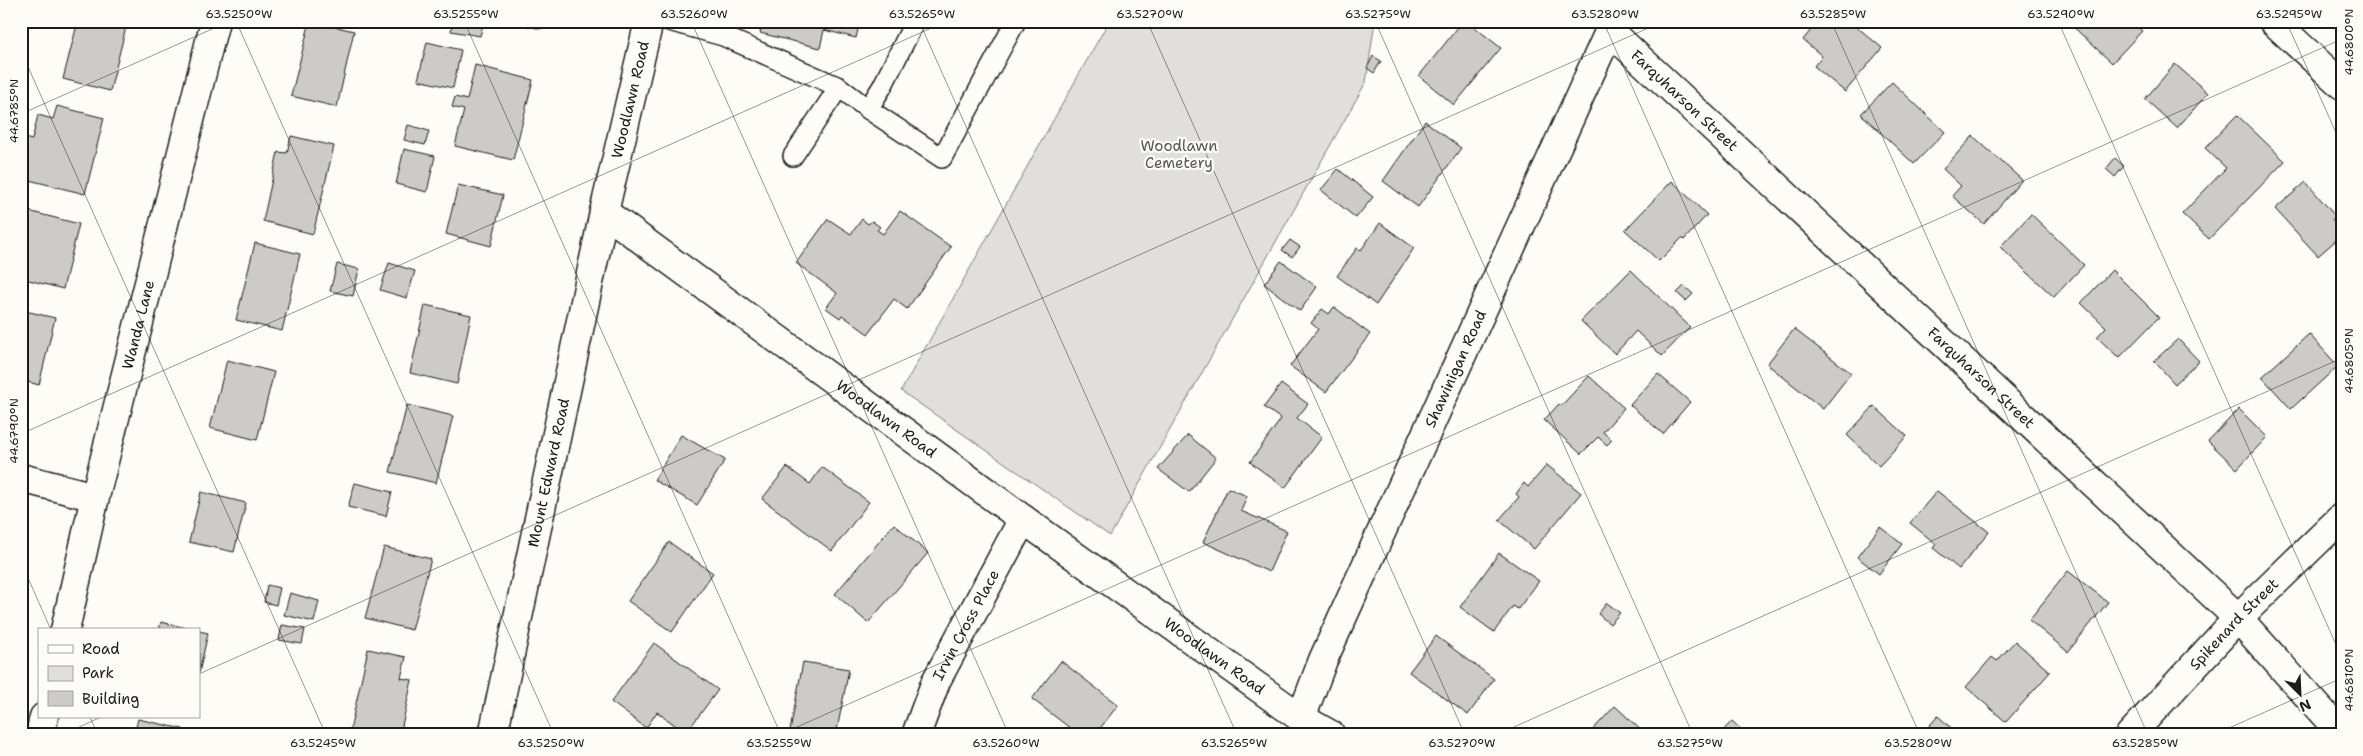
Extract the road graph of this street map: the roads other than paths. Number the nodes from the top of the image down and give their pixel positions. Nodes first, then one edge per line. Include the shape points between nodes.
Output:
1 (215, 21) edge
2 (649, 21) edge
3 (669, 21) edge
4 (915, 21) edge
5 (1016, 21) edge
6 (2273, 21) edge
7 (1612, 26) edge
8 (724, 28) edge
9 (2342, 85) edge
10 (839, 87) junction
11 (868, 109) junction
12 (793, 156) dead end
13 (604, 212) junction
14 (21, 478) edge
15 (95, 497) junction
16 (2342, 516) edge
17 (1023, 519) junction
18 (2238, 618) junction
19 (64, 628) edge
20 (44, 718) edge
21 (1302, 718) junction
22 (2342, 734) edge
23 (40, 735) edge
24 (493, 735) edge
25 (916, 735) edge
26 (1331, 735) edge
27 (2130, 735) edge

1 - 15 street, Wanda Lane
2 - 13 street, Woodlawn Road
3 - 8 lane
4 - 11 lane
5 - 11 lane via 942,158
6 - 9 street
7 - 18 street, Farquharson Street
7 - 21 street, Shawinigan Road via 1323,660
8 - 10 lane
10 - 11 lane
10 - 12 lane
13 - 17 street, Woodlawn Road
13 - 24 street, Mount Edward Road
14 - 15 street
15 - 19 street, Wanda Lane
16 - 18 street, Spikenard Street
17 - 21 street, Woodlawn Road
17 - 25 street, Irvin Cross Place via 936,681
18 - 22 street, Farquharson Street
18 - 27 street, Spikenard Street
20 - 23 street
21 - 26 street, Woodlawn Road

